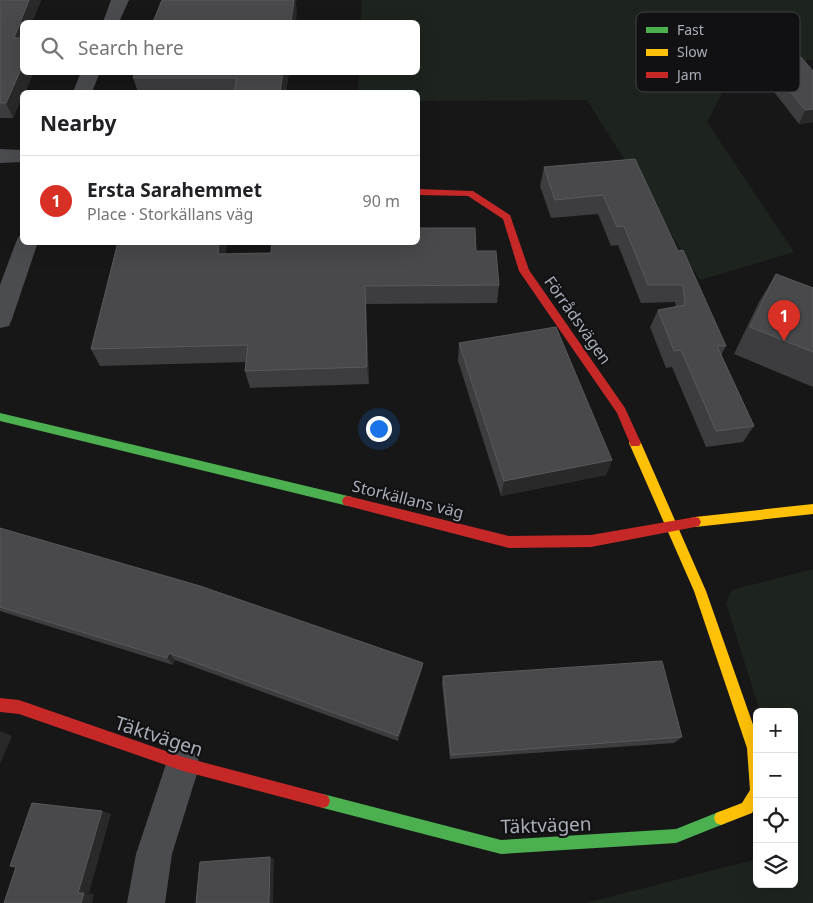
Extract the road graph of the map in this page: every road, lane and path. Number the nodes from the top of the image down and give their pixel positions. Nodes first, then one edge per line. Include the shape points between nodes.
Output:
1 (120, 0) edge
2 (112, 20) edge
3 (90, 75) edge
4 (84, 90) edge
5 (0, 156) edge
6 (20, 156) edge
7 (420, 192) edge
8 (26, 245) edge
9 (0, 319) edge
10 (0, 417) edge
11 (813, 509) edge
12 (671, 525) junction
13 (0, 705) edge
14 (183, 764) junction
15 (146, 903) edge

1 - 2 street
3 - 4 street
5 - 6 street
7 - 12 street, Förrådsvägen via 470,193 507,217 524,271 621,411
8 - 9 street
10 - 12 street, Storkällans väg via 509,542 591,542
11 - 12 street, Storkällans väg
12 - 14 street, Täktvägen via 700,590 754,748 756,791 747,808 676,836 501,847
13 - 14 street, Täktvägen via 19,707
14 - 15 street via 154,854

